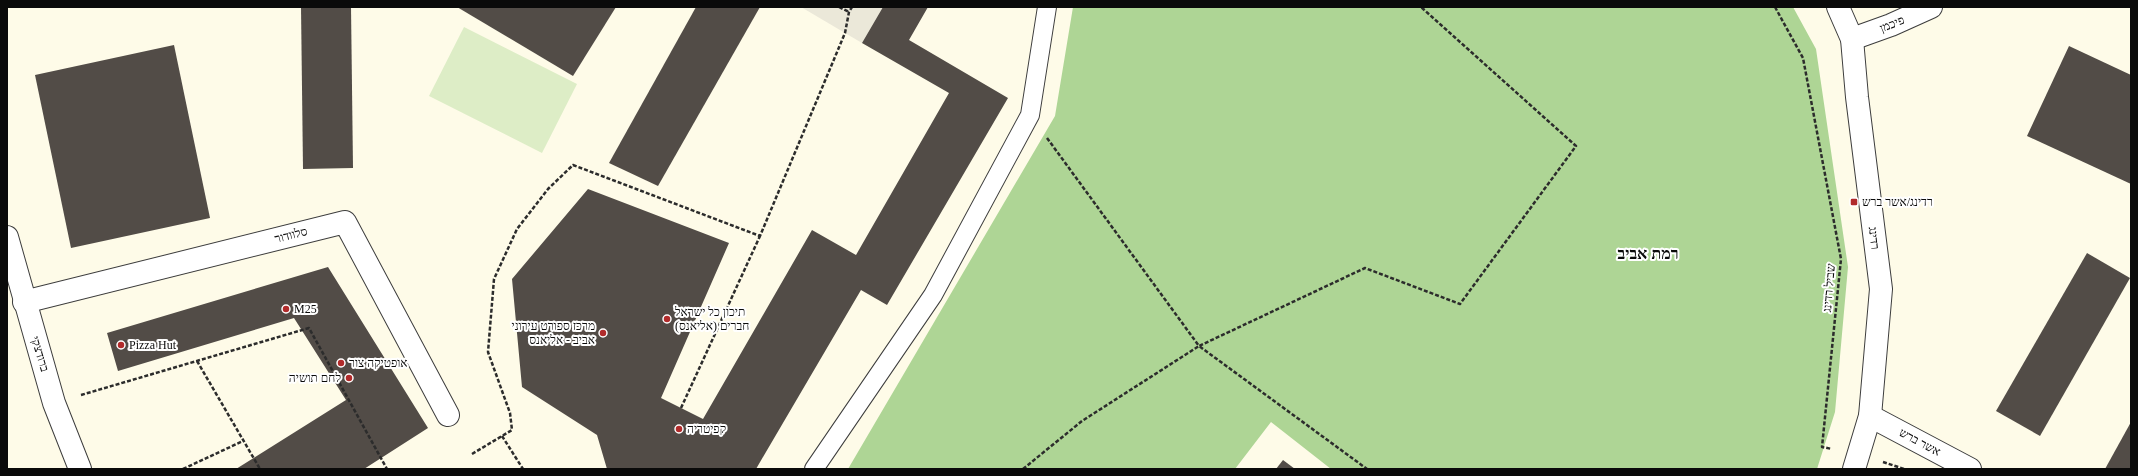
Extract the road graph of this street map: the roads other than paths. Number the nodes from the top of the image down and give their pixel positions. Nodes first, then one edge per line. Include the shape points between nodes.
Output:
1 (1047, 7) edge
2 (1838, 7) edge
3 (1932, 7) edge
4 (1852, 39) junction
5 (7, 237) edge
6 (24, 302) junction
7 (448, 415) dead end
8 (1870, 416) junction
9 (1856, 462) edge
10 (80, 469) edge
11 (814, 469) edge
12 (1970, 469) edge

1 - 11 lane via 1030,115 933,295
2 - 4 street, רדינג
3 - 4 street, פיכמן
4 - 8 street, רדינג via 1881,289
5 - 6 street, ברודצקי
6 - 7 street, סלוודור via 345,222
6 - 10 street, ברודצקי via 54,403
8 - 9 street, רדינג
8 - 12 street, אשר ברש

